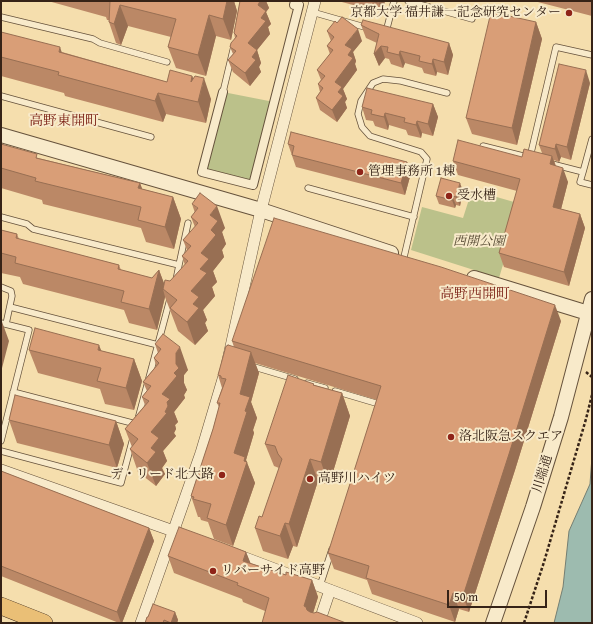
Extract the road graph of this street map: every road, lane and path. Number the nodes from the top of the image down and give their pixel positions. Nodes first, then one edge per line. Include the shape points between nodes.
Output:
1 (295, 1) edge
2 (394, 1) edge
3 (408, 1) edge
4 (314, 6) edge
5 (1, 17) edge
6 (472, 19) dead end
7 (370, 29) edge
8 (378, 31) edge
9 (235, 39) edge
10 (592, 55) edge
11 (167, 62) edge
12 (223, 92) joint
13 (447, 93) dead end
14 (1, 96) edge
15 (1, 134) edge
16 (151, 137) dead end
17 (592, 139) edge
18 (483, 146) edge
19 (529, 158) junction
20 (537, 160) edge
21 (545, 162) edge
22 (584, 172) junction
23 (592, 185) edge
24 (308, 188) dead end
25 (262, 210) junction
26 (1, 217) edge
27 (414, 217) junction
28 (188, 223) dead end
29 (404, 257) junction
30 (419, 262) edge
31 (179, 265) junction
32 (463, 275) edge
33 (1, 287) edge
34 (174, 287) edge
35 (172, 294) edge
36 (592, 299) edge
37 (10, 307) junction
38 (588, 313) junction
39 (4, 324) edge
40 (158, 345) junction
41 (243, 364) edge
42 (13, 392) junction
43 (592, 395) edge
44 (377, 412) edge
45 (136, 424) junction
46 (1, 441) edge
47 (1, 451) edge
48 (1, 470) edge
49 (173, 531) junction
50 (188, 536) edge
51 (334, 541) edge
52 (224, 550) edge
53 (325, 588) junction
54 (1, 606) edge
55 (44, 623) edge
56 (141, 623) edge
57 (319, 623) edge
58 (417, 623) edge
59 (493, 623) edge
60 (524, 623) edge

1 - 12 street via 294,4 299,5 253,185 202,172
2 - 8 lane via 387,28
3 - 6 lane
4 - 7 lane
4 - 25 street
5 - 11 lane via 93,39
9 - 12 lane
10 - 19 lane via 556,47
13 - 27 lane via 383,79 373,83 361,101 358,114 362,127 370,136 421,152 428,159
14 - 16 lane
15 - 25 street
17 - 22 lane
18 - 19 lane
19 - 20 lane
21 - 22 lane
22 - 23 lane via 580,182
24 - 27 lane
25 - 29 street
25 - 49 street via 232,360
26 - 31 lane via 27,224 33,229
27 - 29 lane
28 - 31 lane
29 - 30 street
31 - 34 lane
32 - 38 street
33 - 37 lane via 11,291
35 - 40 lane
36 - 38 street, 川端通
37 - 39 lane
37 - 40 lane
38 - 59 street, 川端通 via 533,507
39 - 42 lane via 29,330
40 - 45 lane
41 - 44 lane via 379,404
42 - 45 lane
42 - 46 lane
43 - 60 path
45 - 47 lane via 120,483
48 - 49 street
49 - 50 street
49 - 56 street
51 - 53 lane
52 - 53 street
53 - 57 street
53 - 58 street
54 - 55 main road

